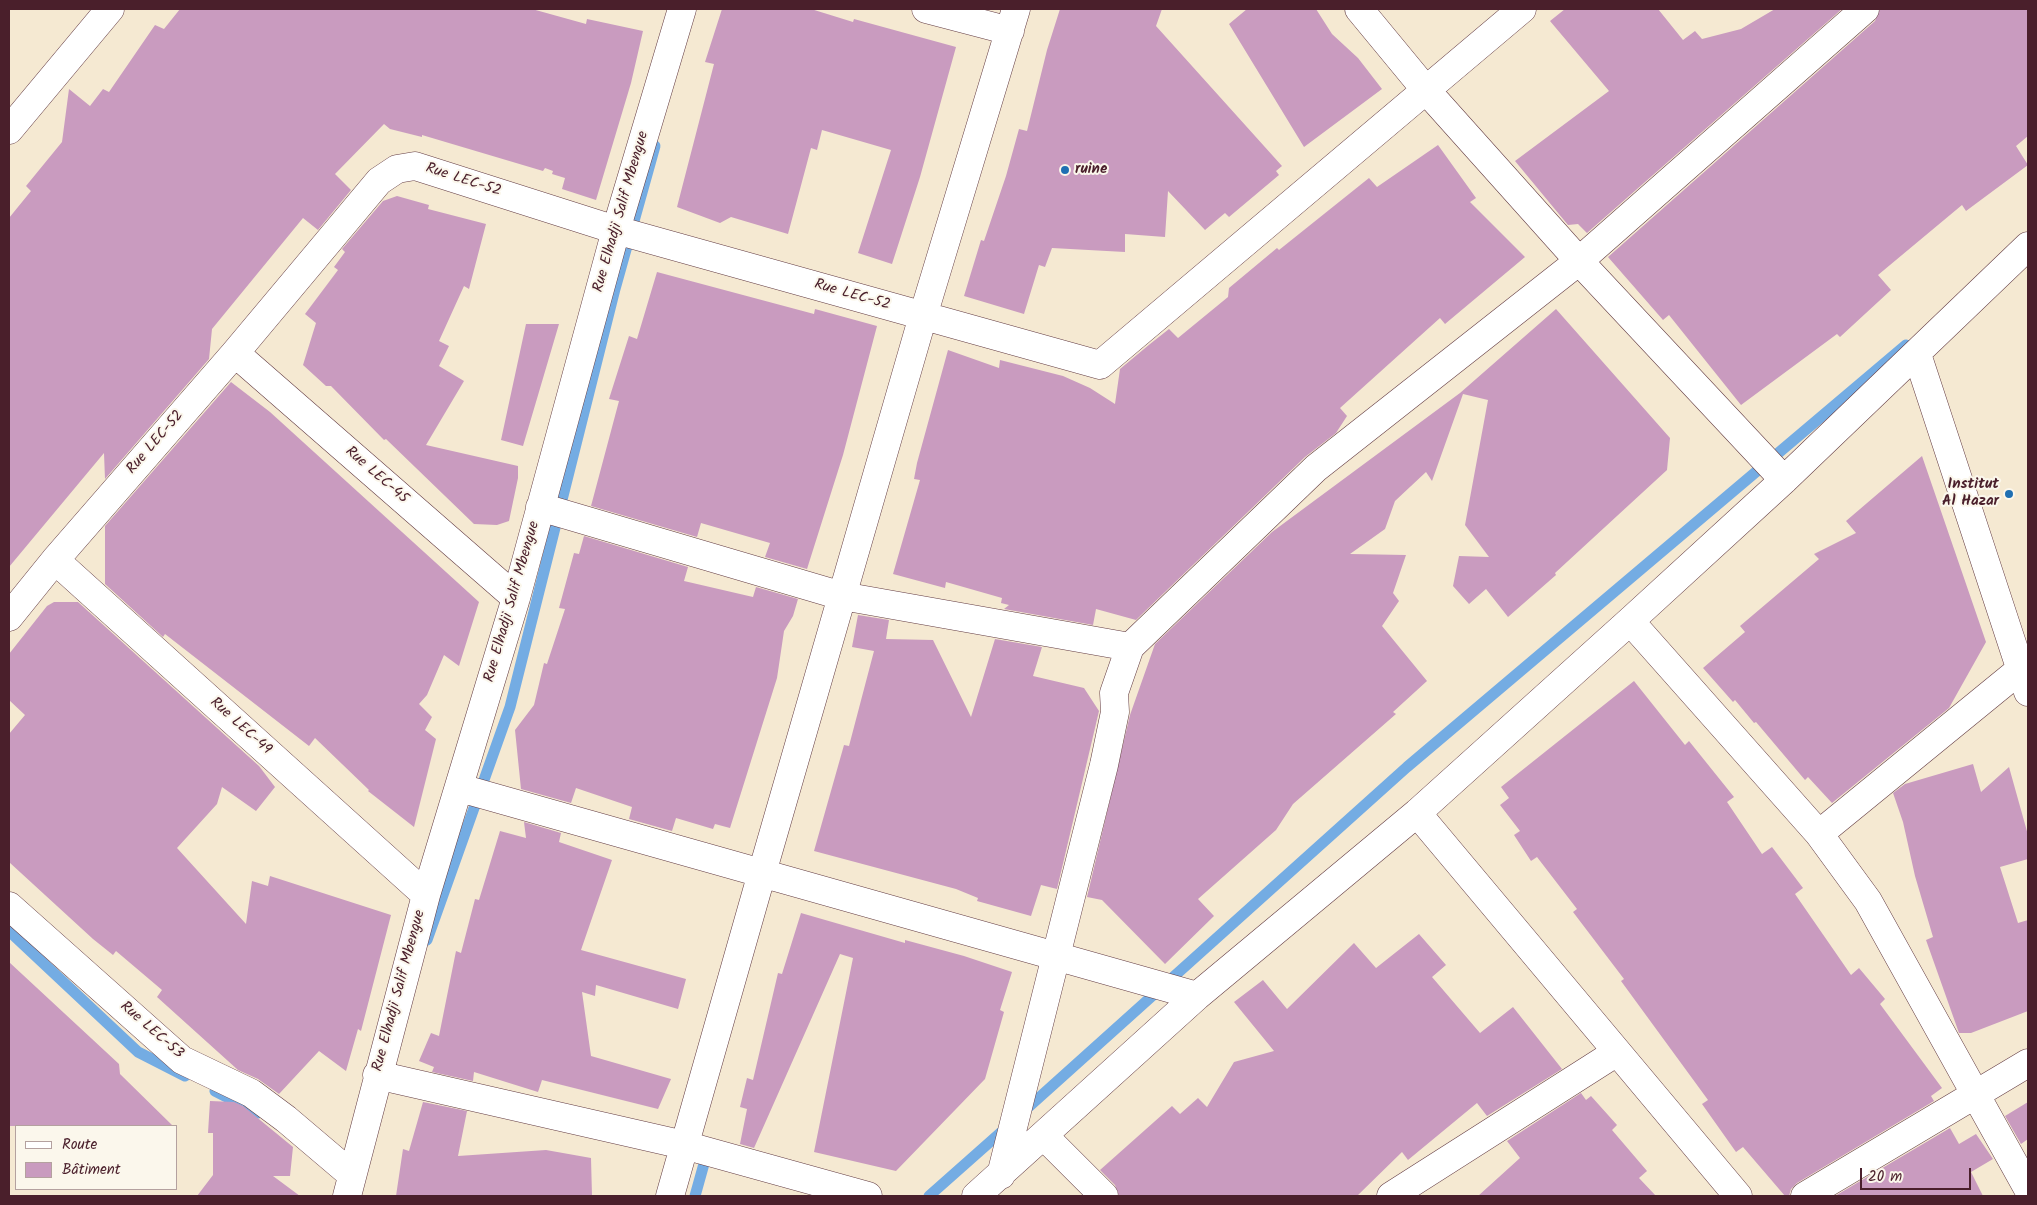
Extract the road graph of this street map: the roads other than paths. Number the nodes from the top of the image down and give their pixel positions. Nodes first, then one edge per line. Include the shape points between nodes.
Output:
1 (110, 9) edge
2 (682, 9) edge
3 (926, 9) edge
4 (1359, 9) edge
5 (1865, 9) edge
6 (1516, 10) edge
7 (1013, 20) edge
8 (1424, 89) junction
9 (9, 130) edge
10 (616, 230) junction
11 (2028, 246) edge
12 (1579, 261) junction
13 (924, 316) junction
14 (235, 353) junction
15 (1917, 354) junction
16 (1784, 480) junction
17 (540, 507) junction
18 (54, 560) junction
19 (842, 596) junction
20 (516, 598) junction
21 (9, 617) edge
22 (1630, 621) junction
23 (1130, 646) junction
24 (2024, 680) edge
25 (460, 788) junction
26 (1417, 813) junction
27 (1819, 834) junction
28 (762, 873) junction
29 (426, 895) junction
30 (9, 906) edge
31 (1055, 955) junction
32 (1198, 996) junction
33 (1617, 1052) junction
34 (2028, 1063) edge
35 (377, 1075) junction
36 (1977, 1093) junction
37 (1044, 1136) junction
38 (684, 1145) junction
39 (1001, 1175) junction
40 (350, 1186) edge
41 (2028, 1188) edge
42 (670, 1196) edge
43 (868, 1196) edge
44 (976, 1196) edge
45 (1104, 1196) edge
46 (1391, 1196) edge
47 (1738, 1196) edge
48 (1806, 1196) edge

1 - 9 street
2 - 10 street, Rue Elhadji Salif Mbengue
3 - 7 street
4 - 8 street
5 - 12 street
6 - 8 street
7 - 13 street
8 - 12 street
8 - 13 street, Rue LEC-52 via 1100,365
10 - 13 street, Rue LEC-52
10 - 14 street, Rue LEC-52 via 415,166 397,168 379,180
10 - 17 street, Rue Elhadji Salif Mbengue
11 - 15 street
12 - 16 street
12 - 23 street via 1316,468
13 - 19 street
14 - 18 street, Rue LEC-52
14 - 20 street, Rue LEC-45
15 - 16 street
15 - 24 street
16 - 22 street
17 - 19 street
17 - 20 street, Rue Elhadji Salif Mbengue
18 - 21 street, Rue LEC-52
18 - 29 street, Rue LEC-49
19 - 23 street
19 - 28 street
20 - 25 street, Rue Elhadji Salif Mbengue
22 - 26 street
22 - 27 street
23 - 31 street via 1114,693 1115,712 1104,764
24 - 27 street
25 - 28 street
25 - 29 street, Rue Elhadji Salif Mbengue
26 - 32 street
26 - 33 street
27 - 36 street via 1868,901
28 - 31 street
28 - 38 street
29 - 35 street, Rue Elhadji Salif Mbengue
30 - 40 street, Rue LEC-53 via 182,1060 251,1093 286,1119
31 - 32 street
31 - 39 street
32 - 37 street
33 - 46 street
33 - 47 street
34 - 36 street
35 - 38 street
35 - 40 street, Rue Elhadji Salif Mbengue
36 - 41 street
36 - 48 street
37 - 39 street
37 - 45 street
38 - 42 street
38 - 43 street
39 - 44 street

